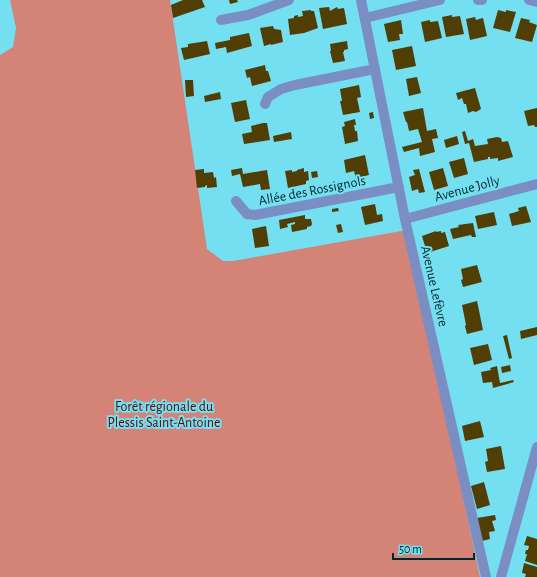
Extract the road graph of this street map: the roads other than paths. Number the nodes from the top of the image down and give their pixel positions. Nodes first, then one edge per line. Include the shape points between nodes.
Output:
1 (289, 0) edge
2 (361, 0) edge
3 (440, 0) edge
4 (478, 0) edge
5 (482, 0) edge
6 (530, 0) edge
7 (537, 2) edge
8 (365, 18) junction
9 (221, 20) dead end
10 (375, 69) junction
11 (265, 104) dead end
12 (537, 184) edge
13 (398, 187) junction
14 (236, 201) dead end
15 (405, 219) junction
16 (537, 448) edge
17 (486, 577) edge
18 (501, 577) edge

1 - 9 street via 248,15
2 - 8 street, Avenue Lefèvre
3 - 8 street
4 - 5 street
6 - 7 street
8 - 10 street, Avenue Lefèvre
10 - 11 street via 281,89 268,97
10 - 13 street, Avenue Lefèvre
12 - 15 street, Avenue Jolly
13 - 14 street, Allée des Rossignols via 254,215 247,214
13 - 15 street, Avenue Lefèvre
15 - 17 street, Avenue Lefèvre
16 - 18 street

